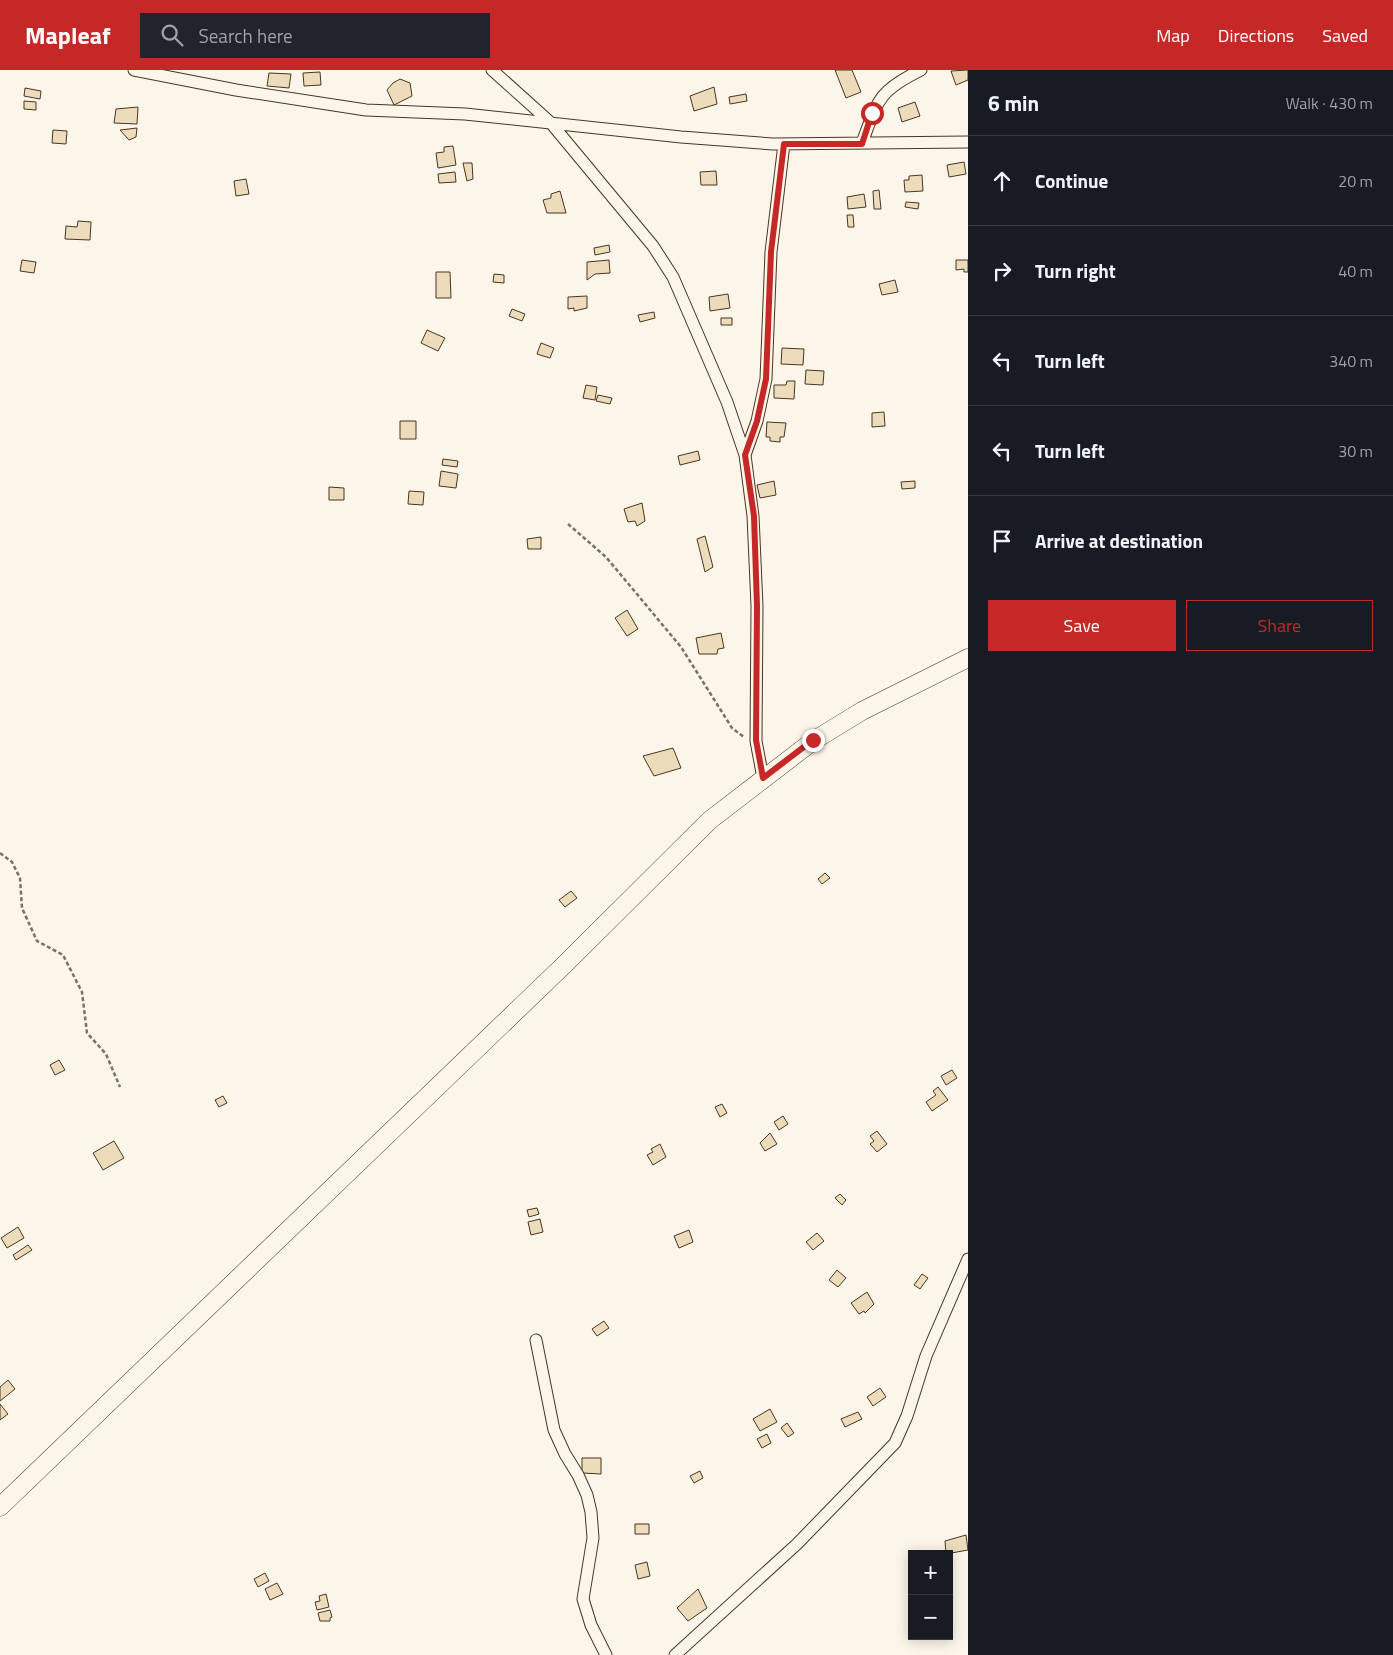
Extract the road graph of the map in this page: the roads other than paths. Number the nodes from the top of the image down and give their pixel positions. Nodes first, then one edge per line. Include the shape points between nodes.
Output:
1 (134, 70) edge
2 (492, 70) edge
3 (921, 70) edge
4 (550, 122) junction
5 (968, 142) edge
6 (784, 144) junction
7 (862, 144) junction
8 (745, 455) junction
9 (968, 658) edge
10 (763, 778) junction
11 (968, 1259) edge
12 (536, 1340) dead end
13 (0, 1507) edge
14 (606, 1655) edge
15 (675, 1655) edge

1 - 4 street via 366,110
2 - 4 street
3 - 7 street via 890,87 872,113
4 - 6 street via 681,137
4 - 8 street via 653,246 673,277 727,402
5 - 7 street
6 - 7 street
6 - 8 street via 771,252 766,379 757,421
8 - 10 street via 754,516 757,746
9 - 10 main road via 862,711 813,740
10 - 13 main road via 691,838 564,965
11 - 15 street via 926,1356 907,1416 894,1443 797,1544
12 - 14 street via 554,1430 578,1475 591,1512 593,1538 583,1598 591,1625

